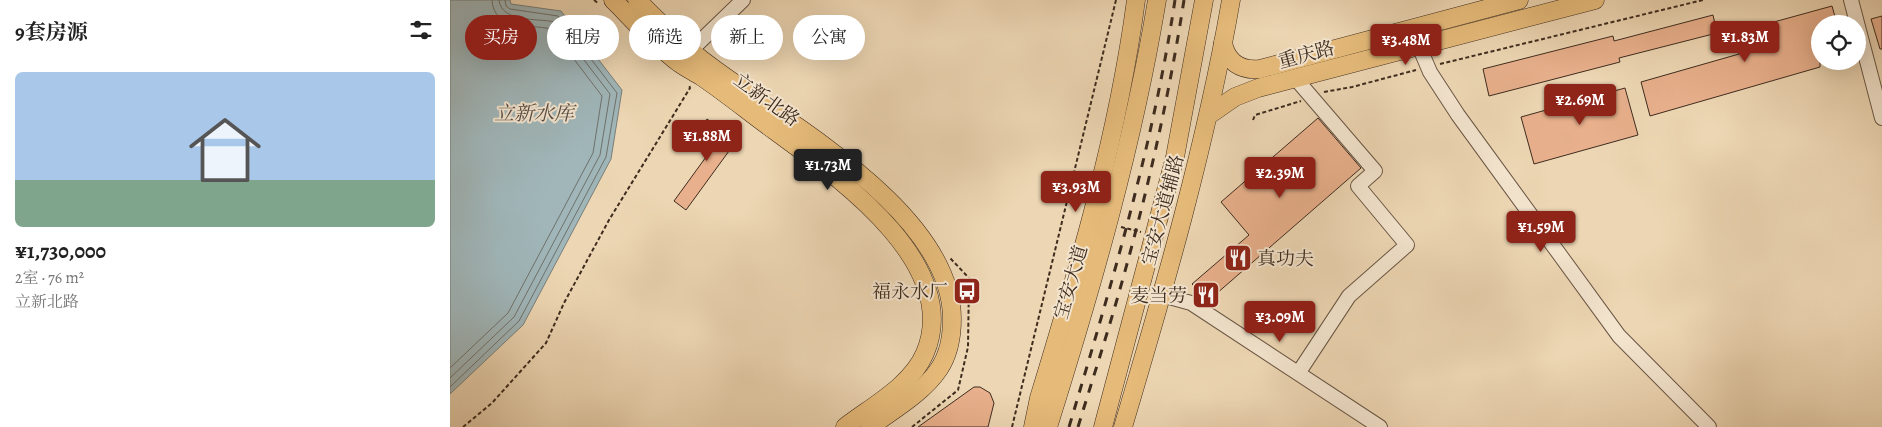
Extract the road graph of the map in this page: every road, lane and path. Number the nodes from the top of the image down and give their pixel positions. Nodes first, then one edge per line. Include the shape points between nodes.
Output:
1 (613, 0) edge
2 (637, 0) edge
3 (742, 0) edge
4 (1116, 0) edge
5 (1136, 0) edge
6 (1157, 0) edge
7 (1204, 0) edge
8 (1231, 0) edge
9 (1519, 0) edge
10 (1595, 0) edge
11 (1703, 0) edge
12 (1852, 0) edge
13 (632, 15) edge
14 (650, 15) edge
15 (701, 40) edge
16 (1223, 43) junction
17 (1419, 46) junction
18 (1334, 49) junction
19 (687, 60) edge
20 (691, 60) edge
21 (1338, 67) junction
22 (1428, 67) junction
23 (688, 79) dead end
24 (1296, 79) junction
25 (1311, 96) junction
26 (1209, 115) junction
27 (1882, 118) edge
28 (1253, 120) dead end
29 (1119, 226) dead end
30 (1148, 233) dead end
31 (1162, 295) junction
32 (1299, 372) junction
33 (463, 427) edge
34 (845, 427) edge
35 (870, 427) edge
36 (1012, 427) edge
37 (1033, 427) edge
38 (1048, 427) edge
39 (1103, 427) edge
40 (1123, 427) edge
41 (1380, 427) edge
42 (1709, 427) edge

1 - 13 main road, 立新北路
2 - 14 main road, 立新北路
3 - 15 street
4 - 36 path
5 - 37 main road via 1108,152
6 - 38 main road, 宝安大道 via 1146,70 1109,224
7 - 39 main road via 1175,157
8 - 16 main road, 宝安大道辅路
9 - 18 main road, 重庆路
10 - 17 main road, 重庆路
11 - 22 path
12 - 27 street
16 - 18 main road, 重庆路 via 1235,64 1252,70
16 - 26 main road, 宝安大道辅路
17 - 21 main road, 重庆路
17 - 22 street
18 - 21 main road
19 - 34 main road, 立新北路 via 702,77 823,166 864,201 903,244 920,274 931,316 928,344 921,361 906,380
20 - 35 main road, 立新北路 via 750,95 839,156 876,188 918,233 942,269 952,314 950,340 942,363 923,387
21 - 24 main road, 重庆路
22 - 25 path
22 - 42 street via 1458,115 1620,336
23 - 33 path via 690,88 609,220 546,342 492,403
24 - 25 street
24 - 26 main road, 重庆路 via 1235,97
25 - 28 path via 1255,115
25 - 32 street via 1375,171 1358,186 1407,245 1349,296
26 - 31 main road, 宝安大道辅路
29 - 30 path
31 - 32 street via 1191,303
31 - 40 main road, 宝安大道辅路
32 - 41 street

